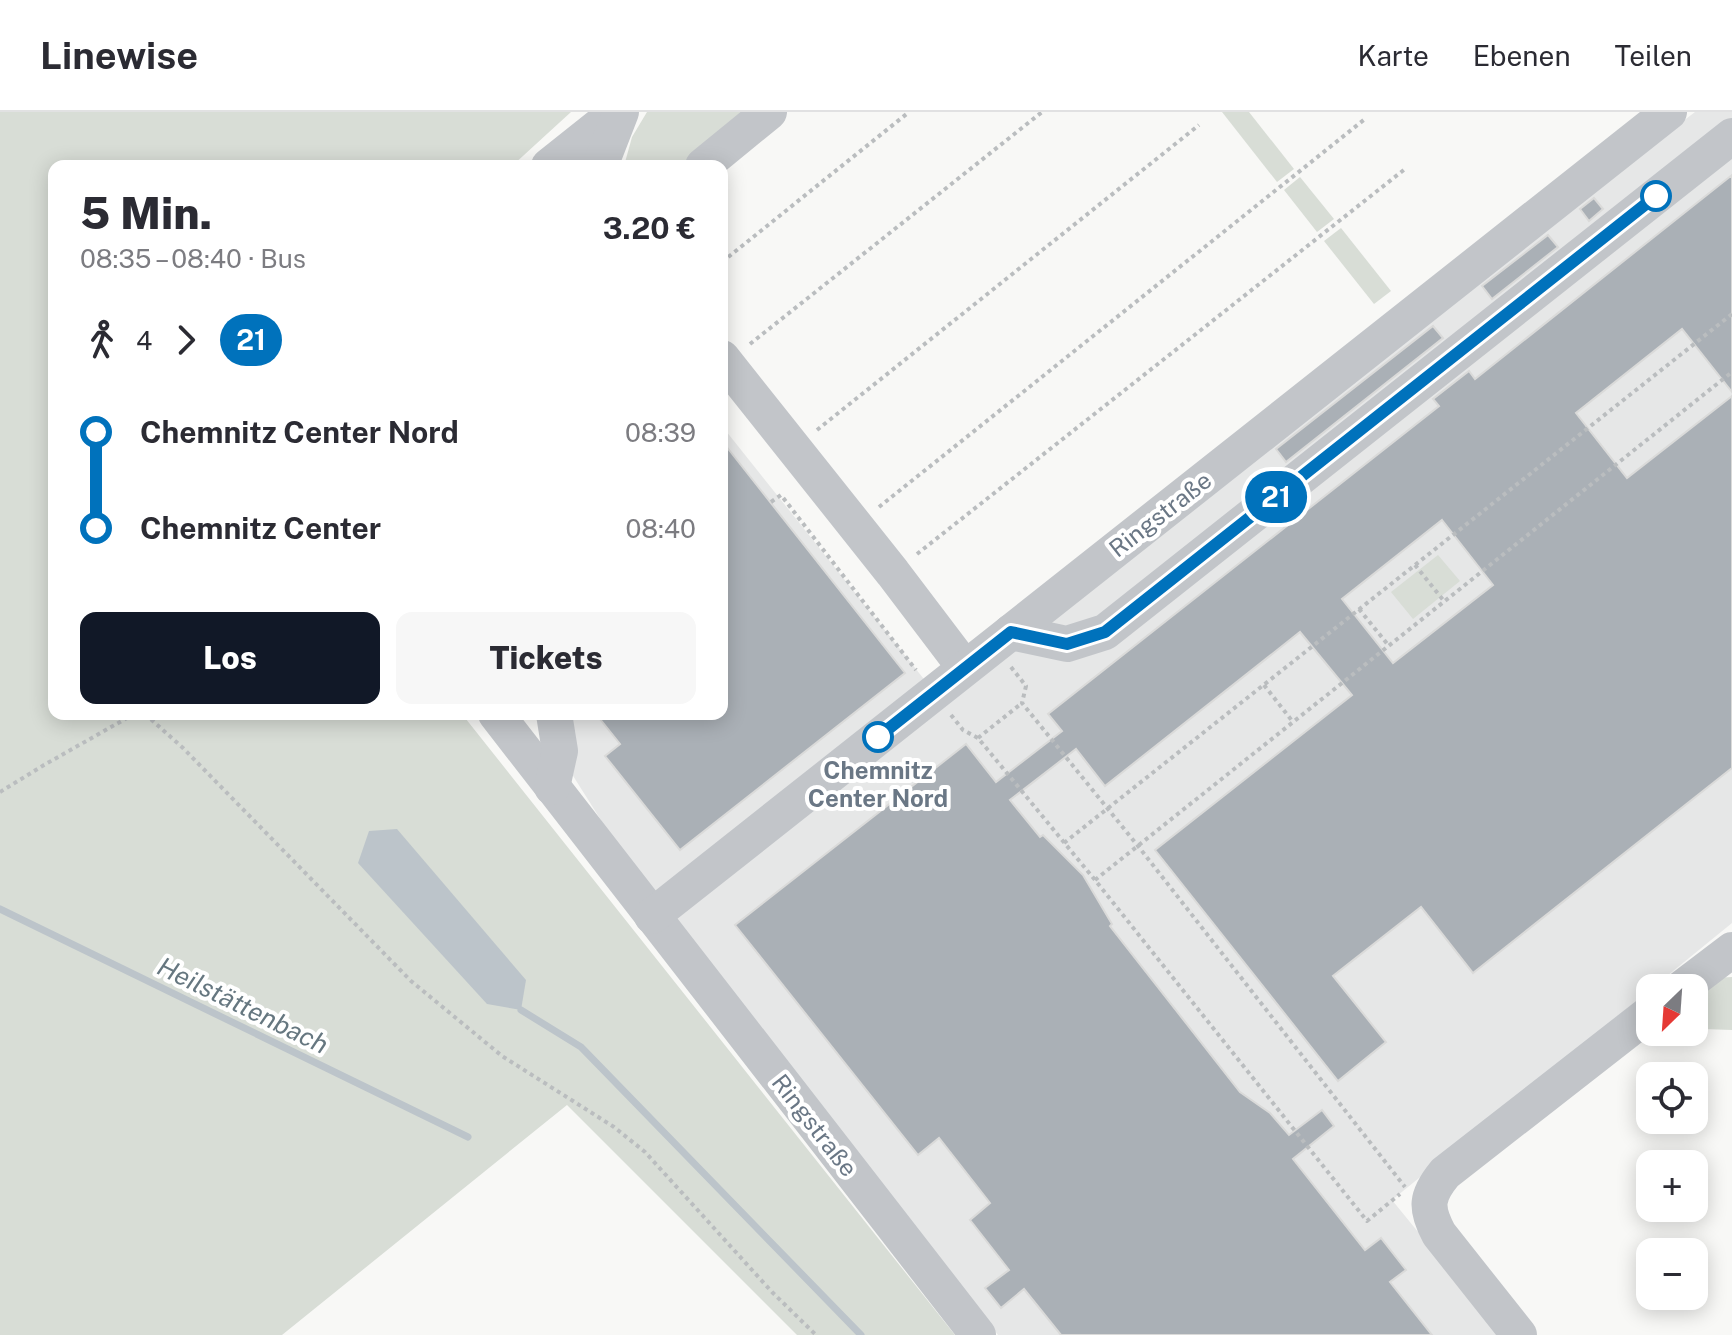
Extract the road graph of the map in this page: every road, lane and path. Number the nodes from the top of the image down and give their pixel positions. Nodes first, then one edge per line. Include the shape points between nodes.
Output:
1 (619, 112) edge
2 (769, 112) edge
3 (909, 112) edge
4 (1042, 112) edge
5 (1669, 112) edge
6 (1365, 119) dead end
7 (1199, 125) dead end
8 (1732, 136) edge
9 (557, 160) edge
10 (602, 160) edge
11 (710, 160) edge
12 (1405, 169) dead end
13 (728, 257) edge
14 (1732, 314) edge
15 (728, 358) edge
16 (728, 366) edge
17 (1732, 372) edge
18 (794, 449) junction
19 (855, 526) junction
20 (1415, 565) junction
21 (893, 573) junction
22 (1444, 601) junction
23 (1359, 609) junction
24 (1002, 639) junction
25 (1389, 646) junction
26 (965, 668) junction
27 (1264, 685) junction
28 (1022, 703) junction
29 (123, 720) edge
30 (152, 720) edge
31 (501, 720) edge
32 (555, 720) edge
33 (1293, 722) junction
34 (978, 738) dead end
35 (552, 787) junction
36 (0, 792) edge
37 (1108, 808) junction
38 (1064, 843) dead end
39 (1138, 846) junction
40 (652, 916) junction
41 (1732, 950) edge
42 (1700, 974) edge
43 (1636, 1024) edge
44 (816, 1335) edge
45 (978, 1335) edge
46 (1519, 1335) edge

1 - 9 street
1 - 10 street
2 - 11 street
3 - 13 path
4 - 15 path
5 - 24 street, Ringstraße
6 - 19 path
7 - 18 path
8 - 24 street via 1105,632 1067,644
12 - 21 path
14 - 20 path
16 - 18 street
17 - 22 path
18 - 19 street
19 - 21 street
20 - 22 path
20 - 23 path
21 - 26 street
22 - 25 path
23 - 25 path
23 - 27 path
24 - 26 street, Ringstraße
24 - 28 path via 1026,686
25 - 33 path
26 - 40 street, Ringstraße
27 - 33 path
27 - 37 path
28 - 34 path
28 - 37 path
29 - 36 path
30 - 44 path via 411,981 502,1056 645,1152
31 - 35 street, Ringstraße
32 - 35 street via 560,751
33 - 39 path
35 - 40 street, Ringstraße
37 - 38 path
37 - 39 path
39 - 39 path via 1095,880 1367,1221 1406,1189
40 - 45 street, Ringstraße
41 - 42 street
43 - 46 street via 1434,1185 1428,1203 1439,1234

